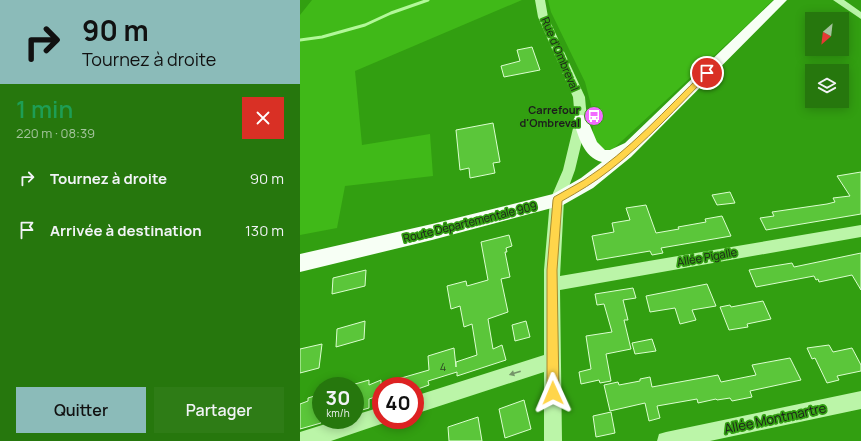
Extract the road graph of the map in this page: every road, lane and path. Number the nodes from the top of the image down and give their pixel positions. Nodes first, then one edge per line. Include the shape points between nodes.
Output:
1 (540, 0) edge
2 (782, 0) edge
3 (838, 0) edge
4 (861, 16) edge
5 (581, 120) junction
6 (643, 136) junction
7 (557, 200) junction
8 (861, 231) edge
9 (300, 263) edge
10 (552, 284) junction
11 (552, 361) junction
12 (861, 400) edge
13 (424, 402) edge
14 (372, 419) edge
15 (301, 441) edge
16 (553, 441) edge
17 (666, 441) edge

1 - 5 street, Rue d'Ombreval via 543,17 579,97
2 - 6 main road, Route Départementale 909
3 - 4 street
5 - 6 main road via 592,150 596,154 614,156
5 - 7 street, Rue d'Ombreval via 569,170
6 - 7 main road, Route Départementale 909 via 587,183
7 - 9 main road, Route Départementale 909
7 - 10 street, Rue d'Ombreval
8 - 10 street, Allée Pigalle
10 - 11 street, Rue d'Ombreval
11 -> 13 street
11 - 16 street, Rue d'Ombreval
12 - 17 street, Allée Montmartre
14 - 15 street

